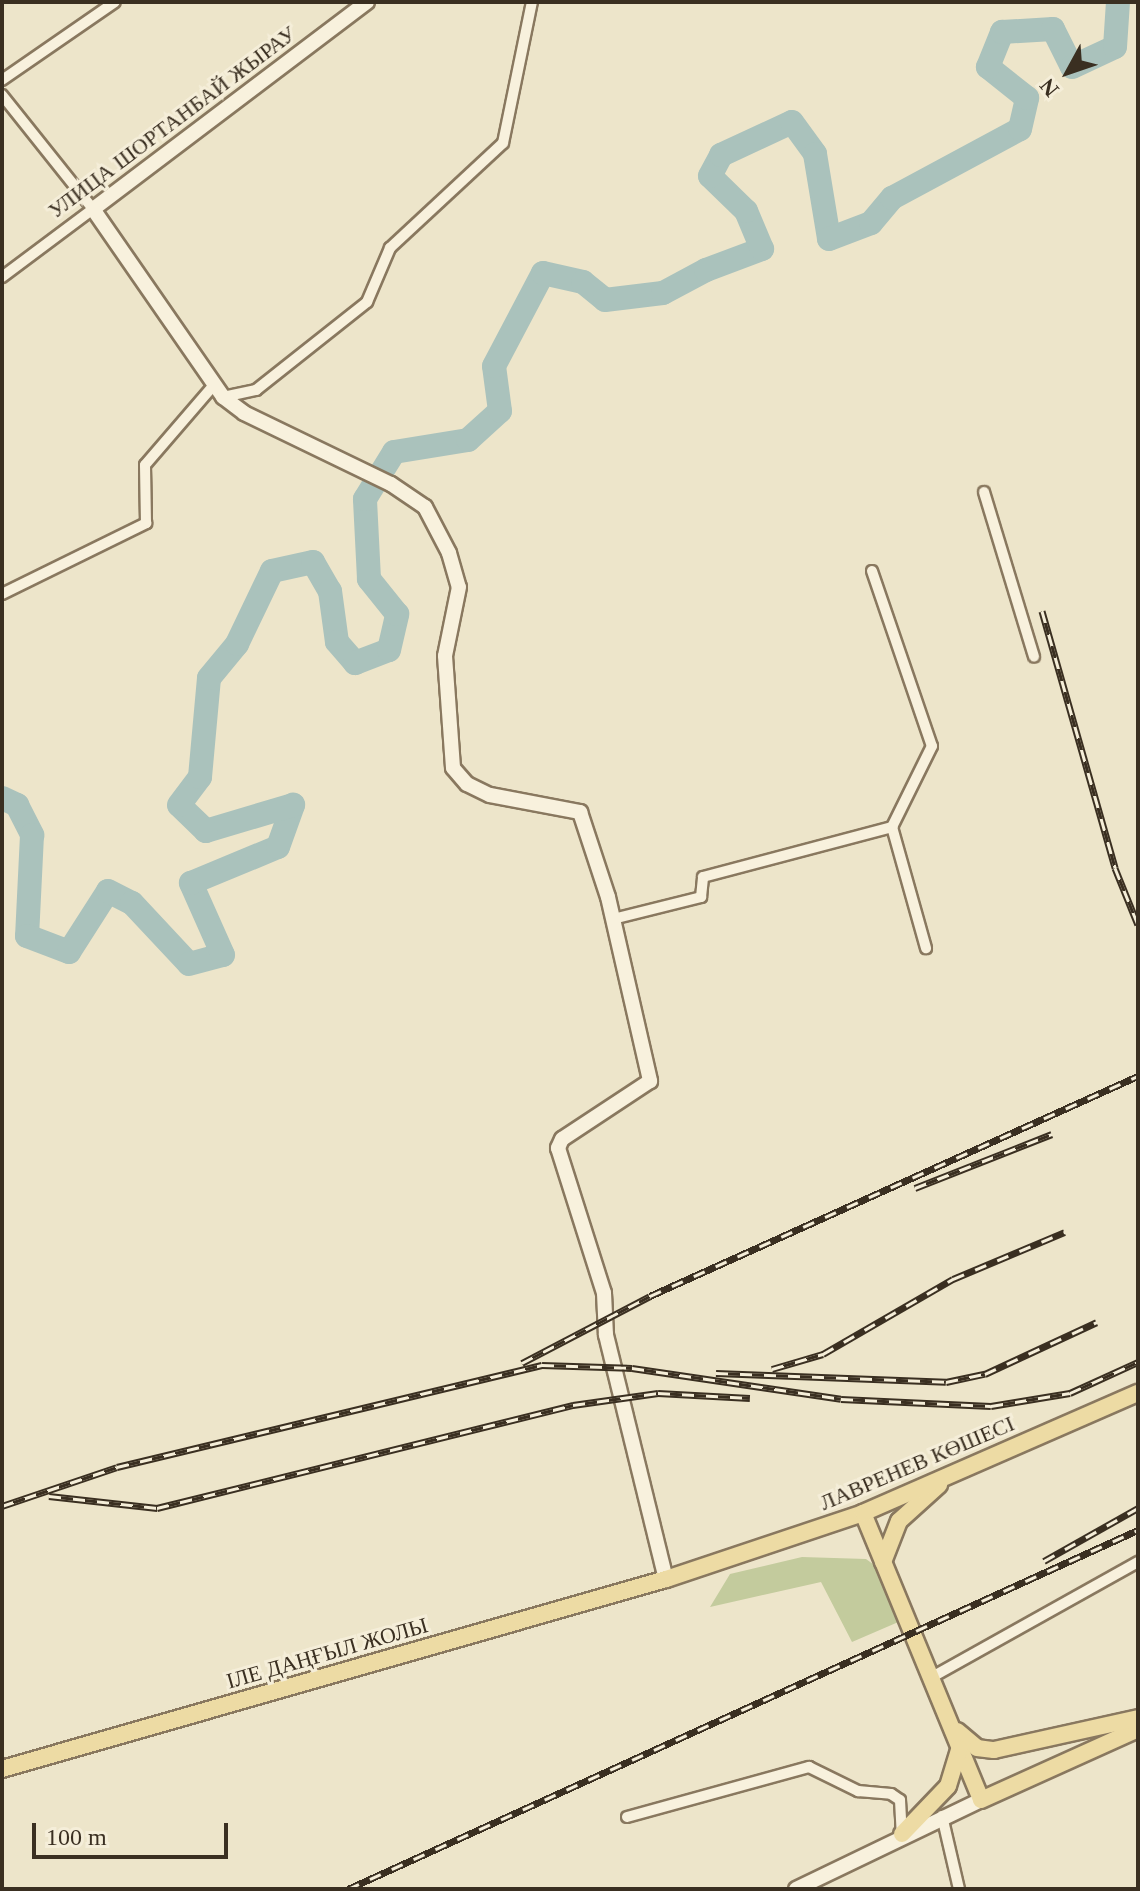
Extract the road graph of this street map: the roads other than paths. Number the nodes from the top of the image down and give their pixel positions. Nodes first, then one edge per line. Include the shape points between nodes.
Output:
1 (115, 2) edge
2 (367, 2) edge
3 (532, 2) edge
4 (2, 80) edge
5 (2, 95) edge
6 (93, 209) junction
7 (2, 277) edge
8 (218, 391) junction
9 (984, 492) dead end
10 (872, 571) dead end
11 (2, 594) edge
12 (1034, 657) dead end
13 (892, 827) junction
14 (613, 919) junction
15 (926, 948) dead end
16 (1138, 1393) edge
17 (956, 1471) junction
18 (863, 1513) junction
19 (883, 1562) junction
20 (1138, 1562) edge
21 (664, 1579) junction
22 (934, 1676) junction
23 (1138, 1718) edge
24 (1138, 1729) edge
25 (957, 1736) junction
26 (2, 1769) edge
27 (981, 1800) junction
28 (942, 1816) junction
29 (627, 1817) dead end
30 (902, 1834) junction
31 (796, 1889) edge
32 (959, 1889) edge

1 - 4 street
2 - 6 street, УЛИЦА ШОРТАНБАЙ ЖЫРАУ
3 - 8 street via 503,143 390,248 367,302 256,390
5 - 6 street
6 - 7 street, УЛИЦА ШОРТАНБАЙ ЖЫРАУ
6 - 8 street
8 - 11 street via 145,465 146,523
8 - 14 street via 244,413 371,473 425,507 449,553 459,587 445,656 453,768 467,784 490,795 580,812
9 - 12 street
10 - 13 street via 932,746
13 - 14 street via 703,877 701,897
13 - 15 street
14 - 21 street via 650,1081 562,1139 558,1148 604,1293 606,1335
16 - 17 main road, ЛАВРЕНЕВ КӨШЕСІ
17 - 18 main road, ЛАВРЕНЕВ КӨШЕСІ
17 - 19 main road via 899,1521
18 - 19 main road
18 - 21 main road, ЛАВРЕНЕВ КӨШЕСІ
19 - 22 main road
20 - 22 street
21 - 26 main road, ІЛЕ ДАҢҒЫЛ ЖОЛЫ
22 - 25 main road
23 - 25 main road via 994,1750 977,1748
24 - 27 main road
25 - 27 main road
25 - 30 main road via 957,1770
27 - 28 street
28 - 30 street
28 - 32 street
29 - 30 street via 809,1767 858,1791 900,1800
30 - 31 street

